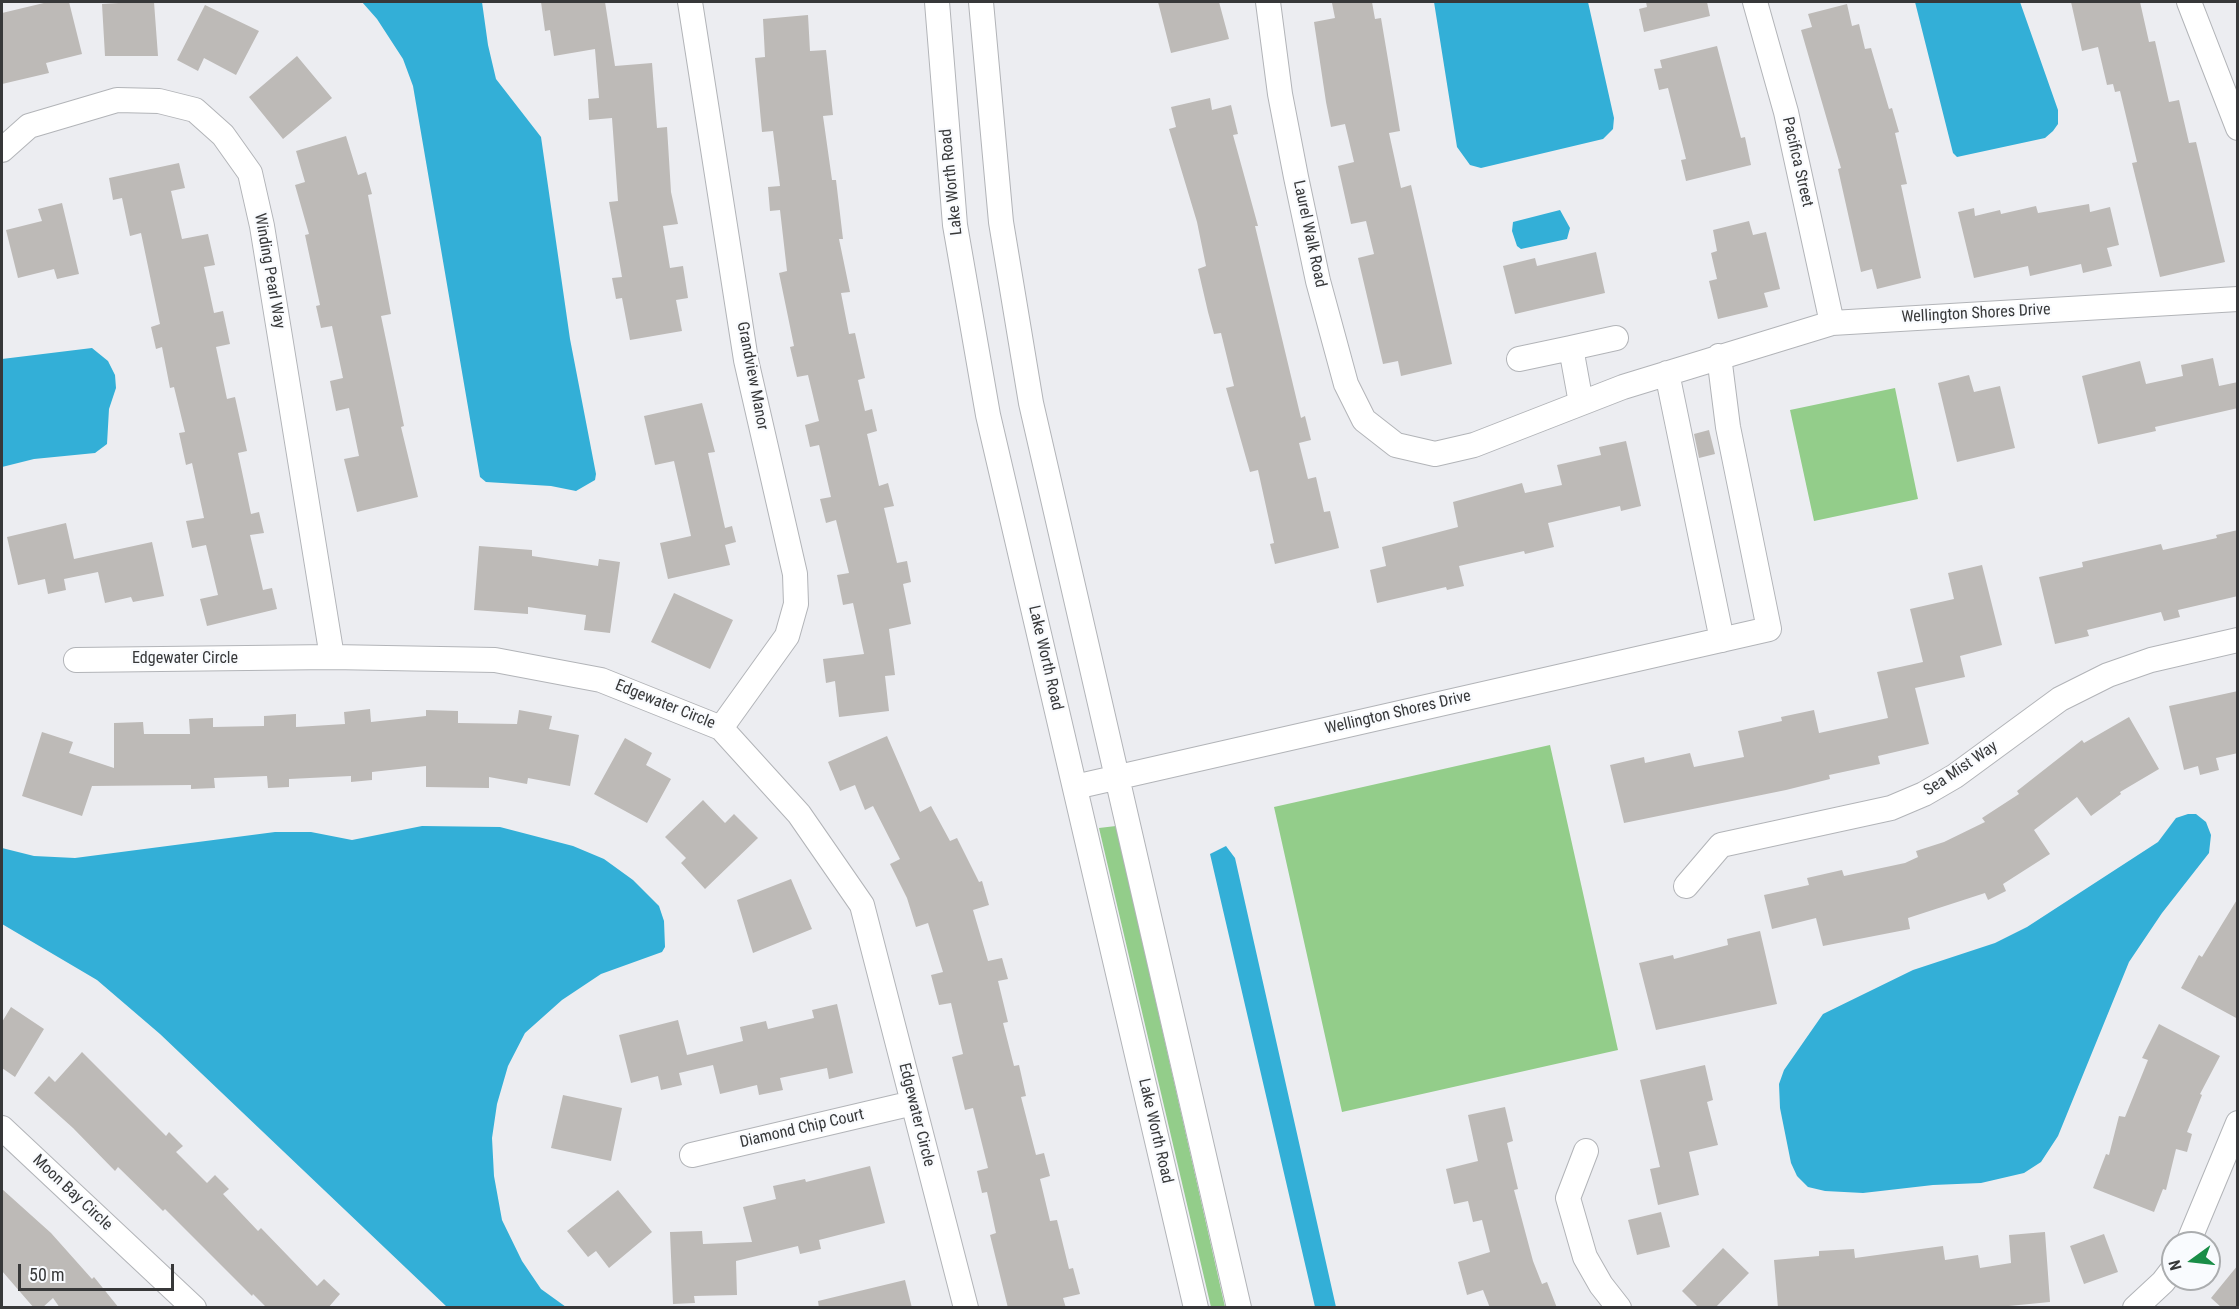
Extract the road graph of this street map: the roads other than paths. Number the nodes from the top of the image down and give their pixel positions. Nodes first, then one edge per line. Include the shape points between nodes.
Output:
1 (690, 2) edge
2 (938, 2) edge
3 (981, 2) edge
4 (1268, 2) edge
5 (1755, 2) edge
6 (2189, 2) edge
7 (2238, 128) edge
8 (2, 150) edge
9 (2238, 299) edge
10 (1832, 323) junction
11 (1617, 338) dead end
12 (1571, 348) junction
13 (1719, 356) junction
14 (1519, 359) dead end
15 (1667, 372) junction
16 (1581, 403) junction
17 (1396, 445) joint
18 (1722, 640) junction
19 (2238, 640) edge
20 (332, 657) junction
21 (76, 660) dead end
22 (721, 728) junction
23 (1117, 777) junction
24 (1075, 787) junction
25 (1686, 886) dead end
26 (913, 1103) junction
27 (2238, 1124) edge
28 (2, 1128) edge
29 (1586, 1151) dead end
30 (692, 1155) dead end
31 (2193, 1231) edge
32 (2161, 1284) edge
33 (194, 1308) edge
34 (966, 1308) edge
35 (1196, 1308) edge
36 (1239, 1308) edge
37 (1619, 1308) edge
38 (2135, 1308) edge

1 - 22 street, Grandview Manor via 746,360 795,574 796,604 787,636
2 - 24 street, Lake Worth Road via 955,225 988,415
3 - 23 street via 1000,222 1031,403
4 - 17 street, Laurel Walk Road via 1296,177 1318,281 1346,384 1364,420
5 - 10 street, Pacifica Street via 1786,112
6 - 7 street
8 - 20 street, Winding Pearl Way via 29,126 117,100 159,101 195,110 223,135 250,173
9 - 10 street, Wellington Shores Drive
10 - 13 street, Wellington Shores Drive
11 - 12 street
12 - 14 street
12 - 16 street
13 - 15 street, Wellington Shores Drive
13 - 18 street, Wellington Shores Drive via 1728,427 1769,629
15 - 16 street, Wellington Shores Drive
15 - 18 street
16 - 17 street, Wellington Shores Drive via 1474,445 1435,454
18 - 23 street, Wellington Shores Drive
19 - 25 street, Sea Mist Way via 2151,660 2108,675 2060,699 1955,776 1891,808 1721,845
20 - 21 street, Edgewater Circle
20 - 22 street, Edgewater Circle via 495,660 601,680
22 - 26 street, Edgewater Circle via 799,814 862,905
23 - 24 street, Wellington Shores Drive
23 - 36 street
24 - 35 street, Lake Worth Road
26 - 30 street, Diamond Chip Court
26 - 34 street, Edgewater Circle
27 - 31 street
28 - 33 street, Moon Bay Circle
29 - 37 street via 1568,1198 1585,1257 1600,1285
32 - 38 street

